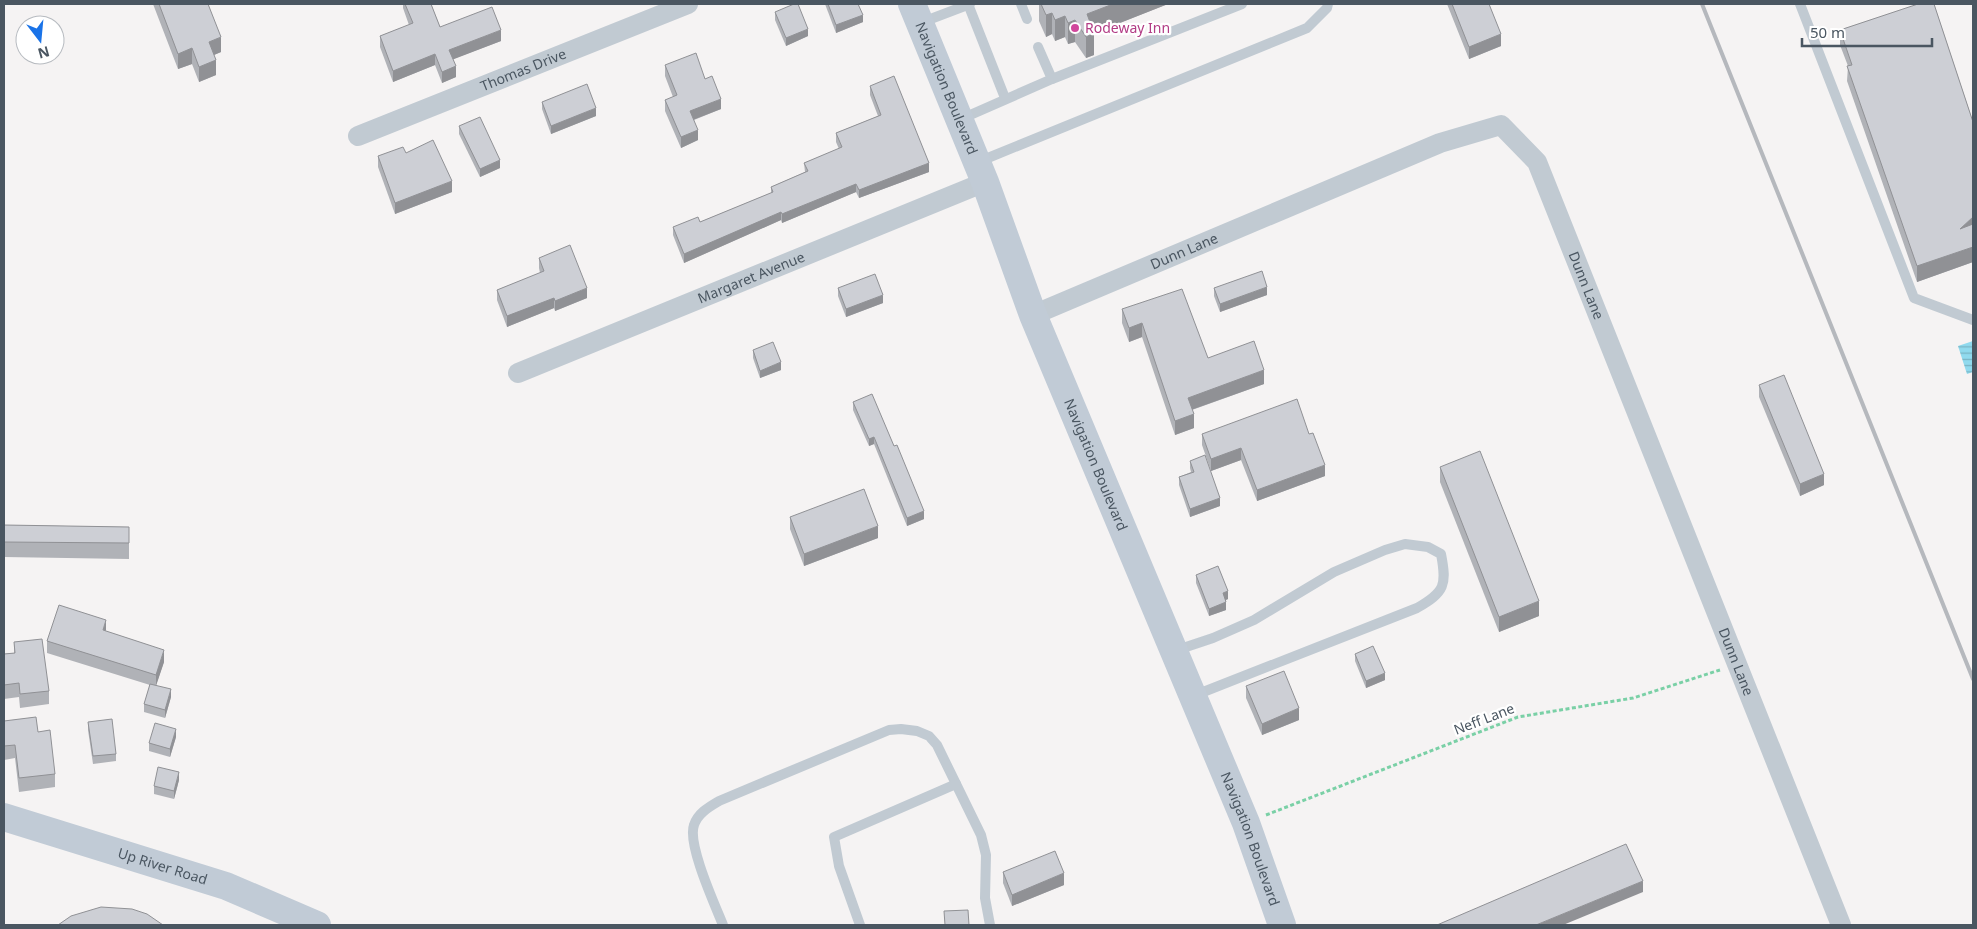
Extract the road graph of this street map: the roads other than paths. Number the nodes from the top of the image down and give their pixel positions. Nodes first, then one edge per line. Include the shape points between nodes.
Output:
1 (688, 4) edge
2 (969, 4) edge
3 (1020, 4) edge
4 (1242, 4) edge
5 (1328, 4) edge
6 (1800, 4) edge
7 (916, 14) edge
8 (1027, 19) dead end
9 (1038, 47) dead end
10 (1052, 79) junction
11 (1005, 98) junction
12 (960, 119) junction
13 (358, 136) dead end
14 (981, 172) junction
15 (1033, 315) junction
16 (1973, 320) edge
17 (518, 373) dead end
18 (1174, 651) junction
19 (1192, 696) junction
20 (956, 784) junction
21 (4, 817) edge
22 (317, 925) edge
23 (723, 925) edge
24 (860, 925) edge
25 (990, 925) edge
26 (1282, 925) edge
27 (1841, 925) edge

1 - 13 street, Thomas Drive
2 - 7 lane
2 - 11 lane
3 - 8 lane
4 - 10 lane
5 - 14 lane via 1307,28
6 - 16 lane via 1914,298
7 - 12 street, Navigation Boulevard
9 - 10 lane
10 - 11 lane
11 - 12 lane
12 - 14 street, Navigation Boulevard
14 - 15 street, Navigation Boulevard
14 - 17 street, Margaret Avenue
15 - 18 street, Navigation Boulevard
15 - 27 street, Dunn Lane via 1440,143 1501,126 1537,162
18 - 19 street, Navigation Boulevard
18 - 19 lane via 1254,620 1334,572 1386,550 1405,544 1428,547 1441,554 1445,576 1442,589 1433,599
19 - 26 street, Navigation Boulevard via 1246,823
20 - 23 lane via 938,745 929,736 901,729 862,740 719,801 701,813 693,826 694,845
20 - 24 lane via 834,837 839,866
20 - 25 lane via 981,835 986,855 985,898
21 - 22 street, Up River Road via 226,886

